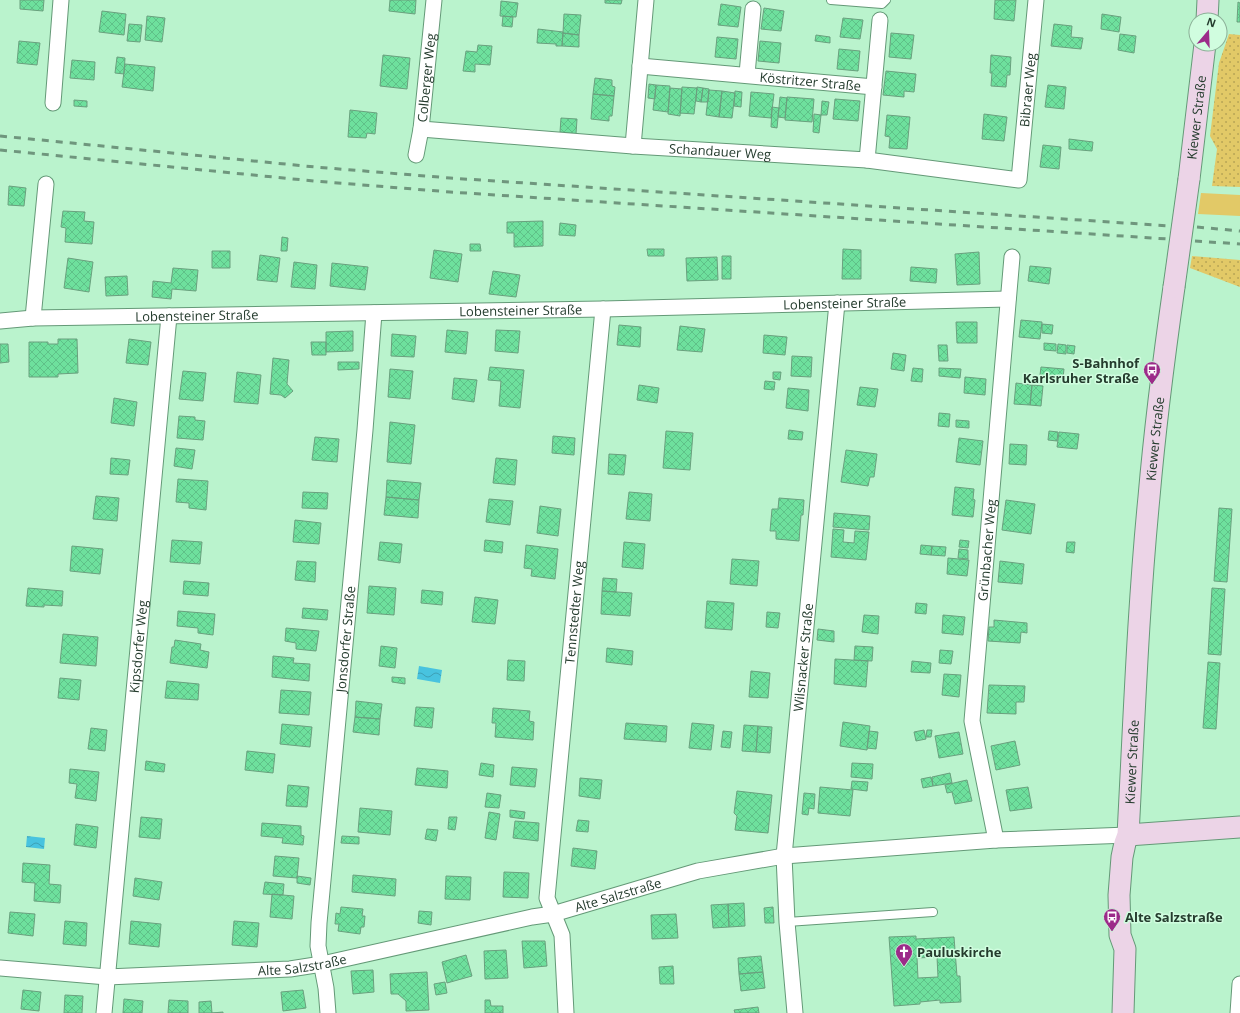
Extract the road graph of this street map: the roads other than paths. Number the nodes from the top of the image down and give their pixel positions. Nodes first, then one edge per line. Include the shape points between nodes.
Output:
1 (62, 0) edge
2 (434, 0) edge
3 (646, 0) edge
4 (831, 0) edge
5 (886, 0) edge
6 (1036, 0) edge
7 (1208, 0) edge
8 (753, 9) dead end
9 (1207, 12) edge
10 (880, 20) dead end
11 (1204, 52) edge
12 (640, 66) junction
13 (747, 74) junction
14 (874, 87) junction
15 (53, 103) dead end
16 (421, 129) junction
17 (633, 146) junction
18 (416, 155) dead end
19 (867, 160) junction
20 (1020, 180) joint
21 (46, 184) dead end
22 (1012, 257) dead end
23 (1008, 299) junction
24 (837, 303) junction
25 (603, 309) junction
26 (374, 314) junction
27 (169, 316) junction
28 (33, 318) junction
29 (0, 321) edge
30 (1240, 827) edge
31 (1128, 835) junction
32 (996, 840) junction
33 (784, 856) junction
34 (933, 912) dead end
35 (553, 914) junction
36 (788, 922) junction
37 (322, 964) junction
38 (0, 968) edge
39 (107, 977) junction
40 (1240, 984) edge
41 (104, 1013) edge
42 (328, 1013) edge
43 (566, 1013) edge
44 (795, 1013) edge
45 (1123, 1013) edge
46 (1238, 1013) edge

1 - 15 street
2 - 16 street, Colberger Weg
3 - 12 street
4 - 5 lane via 882,4
6 - 20 street, Bibraer Weg
7 - 9 street
8 - 13 street, Köstritzer Straße
10 - 14 street, Köstritzer Straße
11 - 31 street, Kiewer Straße, bridge via 1159,399 1148,504
12 - 13 street, Köstritzer Straße
12 - 17 street
13 - 14 street, Köstritzer Straße
14 - 19 street, Köstritzer Straße
16 - 17 street, Schandauer Weg
16 - 18 street, Colberger Weg
17 - 19 street, Schandauer Weg
19 - 20 street, Schandauer Weg
21 - 28 street
22 - 23 street, Grünbacher Weg
23 - 24 street, Lobensteiner Straße
23 - 32 street, Grünbacher Weg via 972,721
24 - 25 street, Lobensteiner Straße
24 - 33 street, Wilsnacker Straße
25 - 26 street, Lobensteiner Straße
25 - 35 street, Tennstedter Weg via 547,898
26 - 27 street, Lobensteiner Straße
26 - 37 street, Jonsdorfer Straße via 319,923 318,946
27 - 28 street, Lobensteiner Straße
27 - 39 street, Kipsdorfer Weg
28 - 29 street, Lobensteiner Straße
30 - 31 street, Alte Salzstraße
31 - 32 street, Alte Salzstraße
31 - 45 street, Kiewer Straße via 1133,844 1135,872 1132,921 1125,949
32 - 33 street, Alte Salzstraße
33 - 35 street, Alte Salzstraße via 698,871
33 - 36 street, Wilsnacker Straße
34 - 36 lane
35 - 37 street, Alte Salzstraße
35 - 43 street, Tennstedter Weg via 562,935
36 - 44 street, Wilsnacker Straße
37 - 39 street, Alte Salzstraße via 290,969
37 - 42 street, Jonsdorfer Straße
38 - 39 street, Alte Salzstraße
39 - 41 street, Kipsdorfer Weg
40 - 46 street

